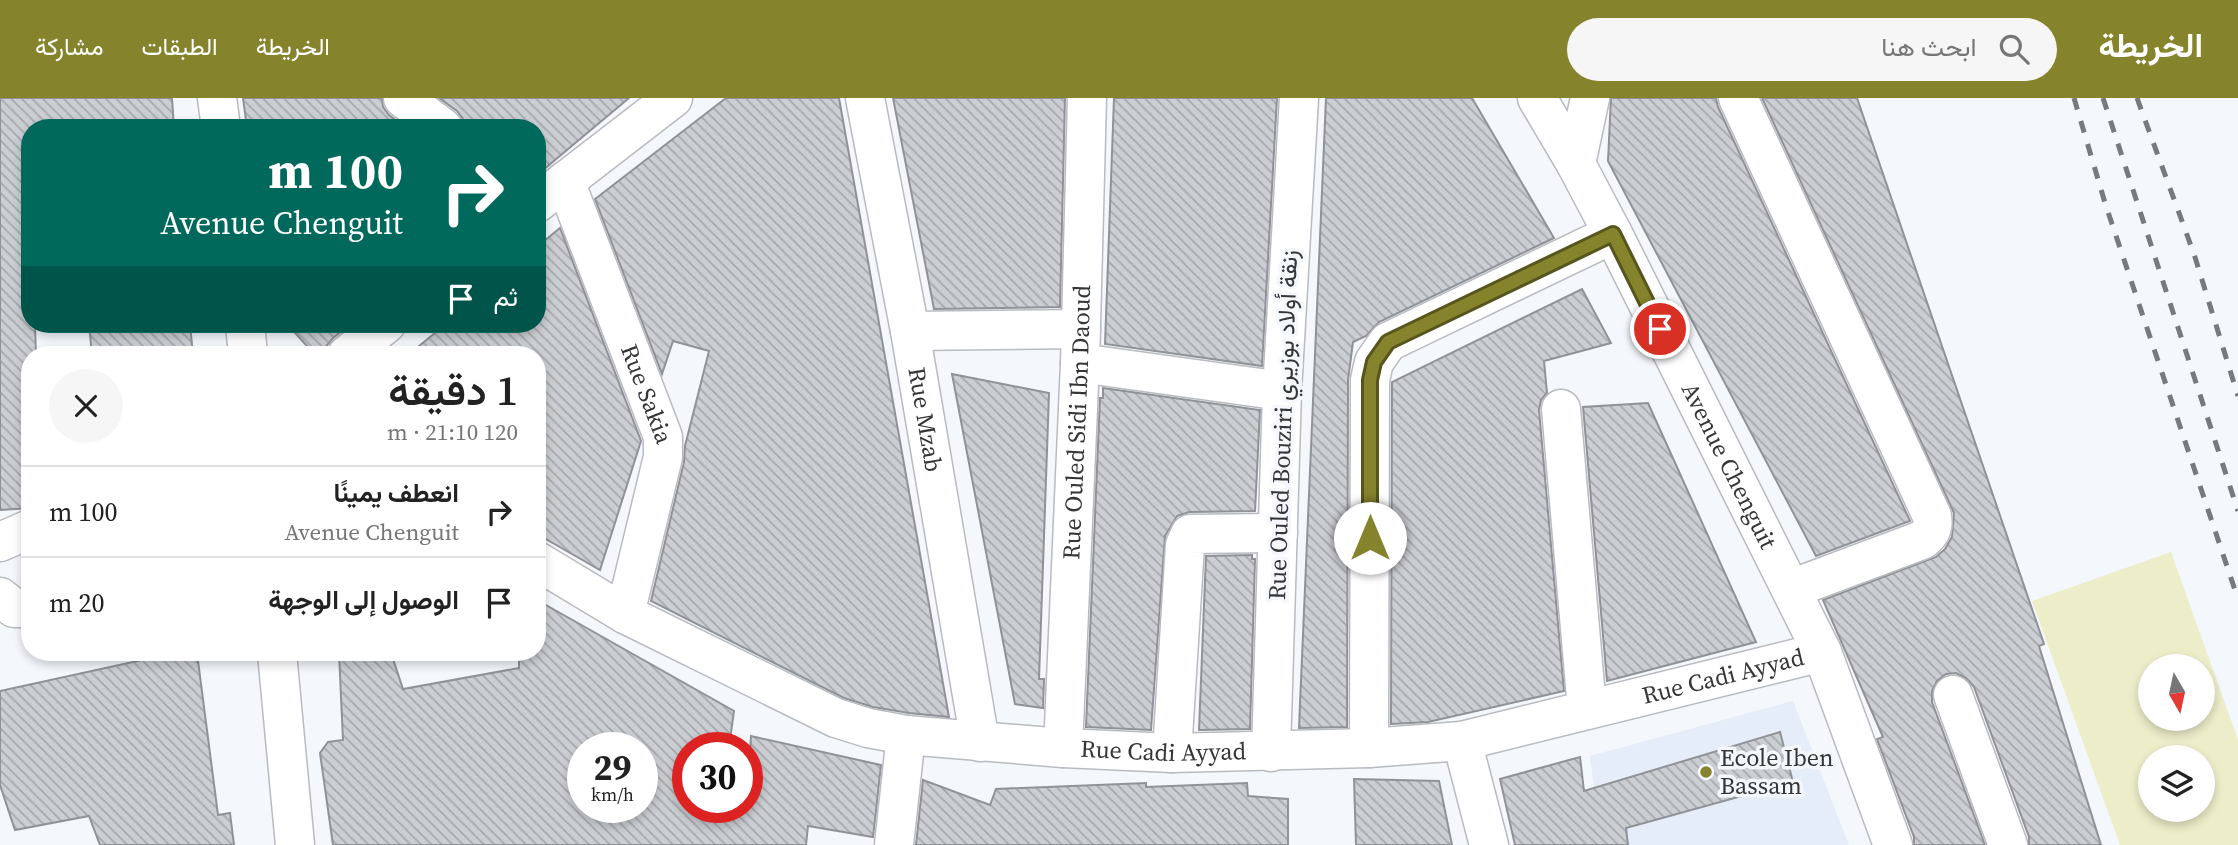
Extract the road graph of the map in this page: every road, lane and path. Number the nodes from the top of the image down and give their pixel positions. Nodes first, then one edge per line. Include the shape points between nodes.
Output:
1 (217, 98) edge
2 (403, 98) edge
3 (673, 98) edge
4 (865, 98) edge
5 (1087, 98) edge
6 (1299, 98) edge
7 (1537, 98) edge
8 (1590, 98) edge
9 (1738, 98) edge
10 (220, 119) edge
11 (431, 119) edge
12 (1576, 164) junction
13 (546, 195) edge
14 (546, 198) edge
15 (1613, 234) junction
16 (910, 331) junction
17 (375, 333) edge
18 (358, 346) edge
19 (1081, 346) junction
20 (1282, 391) junction
21 (1561, 408) dead end
22 (21, 533) edge
23 (1278, 533) junction
24 (0, 542) edge
25 (546, 566) edge
26 (1791, 589) junction
27 (0, 597) edge
28 (21, 608) edge
29 (625, 614) junction
30 (1822, 652) junction
31 (279, 661) edge
32 (1953, 695) dead end
33 (1587, 709) junction
34 (906, 735) junction
35 (1462, 741) junction
36 (980, 742) junction
37 (1063, 748) junction
38 (1369, 748) junction
39 (1271, 752) junction
40 (1171, 753) junction
41 (295, 845) edge
42 (894, 845) edge
43 (1489, 845) edge
44 (1893, 845) edge
45 (2008, 845) edge

1 - 10 street
2 - 11 street
3 - 13 street
4 - 16 street, Rue Mzab
5 - 19 street, Rue Ouled Sidi Ibn Daoud
6 - 20 street, Rue Ouled Bouziri زنقة أولاد بوزيري
7 - 12 street, Avenue Chenguit
8 - 12 street
9 - 26 street via 1932,516 1933,526 1922,540
12 - 15 street, Avenue Chenguit
14 - 29 street, Rue Sakia via 663,437 663,457
15 - 26 street, Avenue Chenguit
15 - 38 street via 1388,342 1374,362 1370,380
16 - 19 street
16 - 36 street, Rue Mzab
17 - 18 street
19 - 20 street
19 - 37 street, Rue Ouled Sidi Ibn Daoud
20 - 23 street, Rue Ouled Bouziri زنقة أولاد بوزيري
21 - 33 street
22 - 24 street
23 - 39 street, Rue Ouled Bouziri زنقة أولاد بوزيري
23 - 40 street via 1190,534 1185,545
25 - 29 street, Rue Cadi Ayyad
26 - 30 street, Avenue Chenguit
27 - 28 street
29 - 34 street, Rue Cadi Ayyad via 836,718
30 - 33 street, Rue Cadi Ayyad
30 - 44 street, Avenue Chenguit
31 - 41 street
32 - 45 street
33 - 35 street, Rue Cadi Ayyad
34 - 36 street, Rue Cadi Ayyad
34 - 42 street
35 - 38 street, Rue Cadi Ayyad
35 - 43 street
36 - 37 street, Rue Cadi Ayyad
37 - 40 street, Rue Cadi Ayyad
38 - 39 street, Rue Cadi Ayyad
39 - 40 street, Rue Cadi Ayyad

